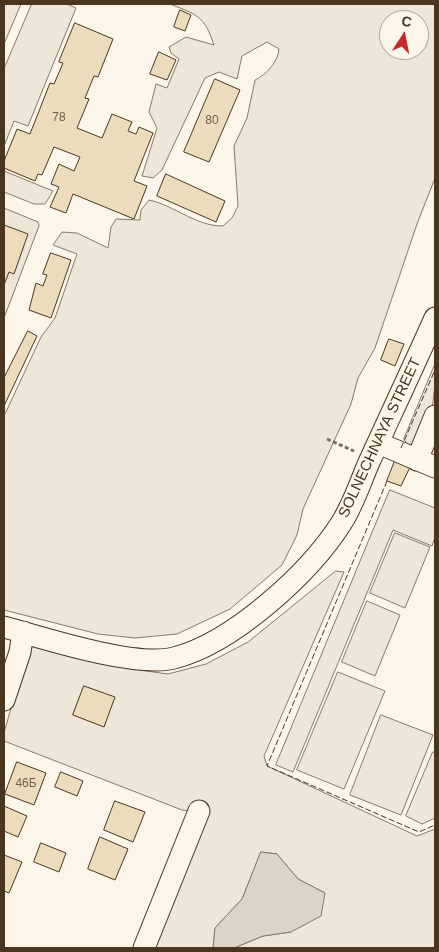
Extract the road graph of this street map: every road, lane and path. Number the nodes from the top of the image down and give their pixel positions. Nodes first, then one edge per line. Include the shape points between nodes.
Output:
1 (435, 318) edge
2 (435, 416) edge
3 (327, 440) dead end
4 (378, 443) junction
5 (357, 452) dead end
6 (426, 463) edge
7 (13, 630) edge
8 (4, 700) edge
9 (198, 811) dead end
10 (144, 948) edge

1 - 4 street, SOLNECHNAYA STREET
2 - 6 street
3 - 5 path
4 - 6 street
4 - 7 street, SOLNECHNAYA STREET via 342,522 302,572 251,619 211,643 173,658 144,659 93,652
7 - 8 street via 20,652
9 - 10 street

